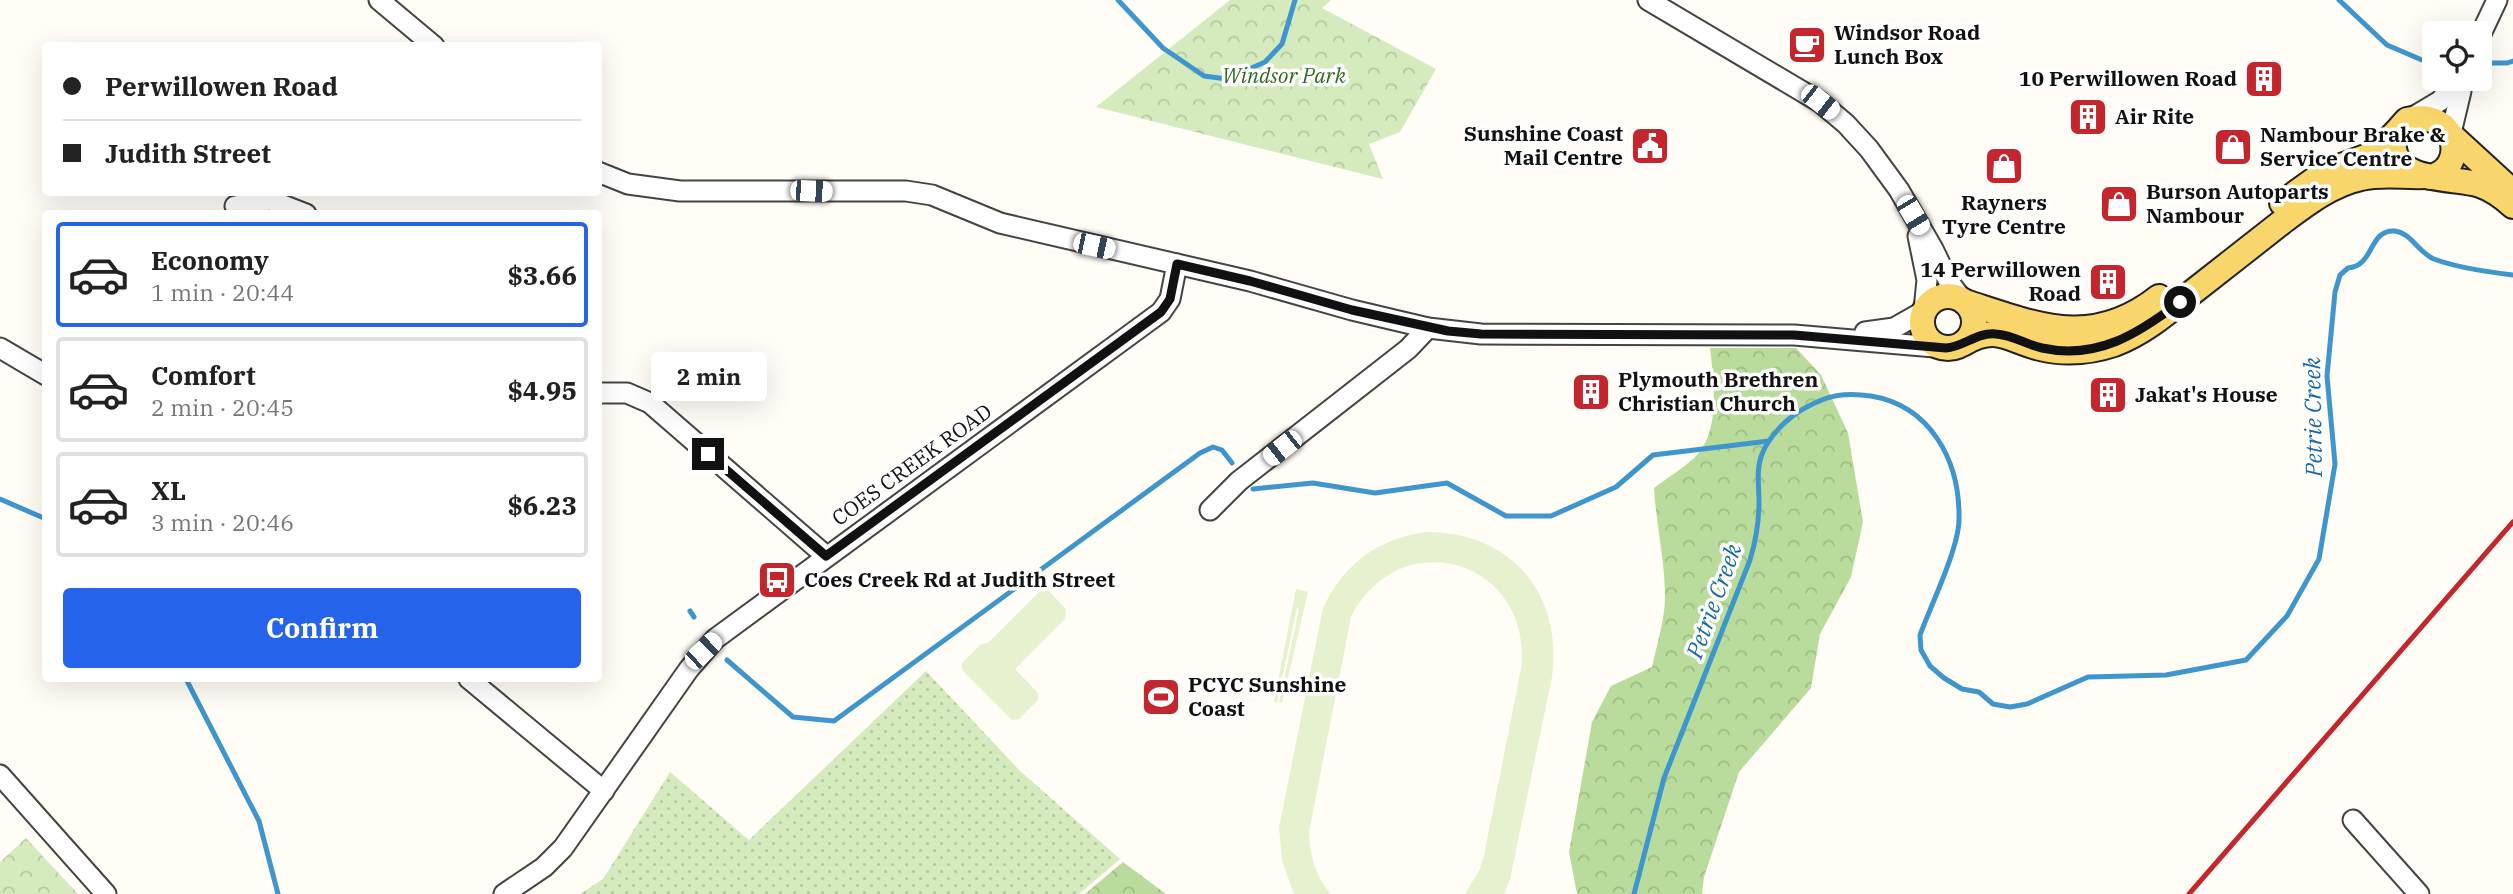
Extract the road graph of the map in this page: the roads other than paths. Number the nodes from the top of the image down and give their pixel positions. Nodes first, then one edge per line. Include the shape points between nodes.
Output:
1 (379, 0) edge
2 (1648, 0) edge
3 (2497, 0) edge
4 (2487, 21) edge
5 (429, 42) edge
6 (2450, 91) edge
7 (2457, 91) edge
8 (2404, 124) junction
9 (2451, 134) junction
10 (602, 174) edge
11 (2428, 176) junction
12 (2513, 192) edge
13 (235, 206) dead end
14 (2513, 206) edge
15 (296, 210) edge
16 (1913, 215) junction
17 (1177, 264) junction
18 (1964, 300) junction
19 (1924, 311) junction
20 (1428, 328) junction
21 (1794, 335) junction
22 (1955, 345) junction
23 (0, 348) edge
24 (42, 373) edge
25 (602, 393) edge
26 (1210, 510) dead end
27 (826, 556) junction
28 (473, 682) edge
29 (0, 775) edge
30 (604, 791) junction
31 (2353, 820) dead end
32 (106, 894) edge
33 (503, 894) edge
34 (2419, 894) edge

1 - 5 street
2 - 16 street via 1834,113 1881,165
3 - 4 street
6 - 8 street
7 - 9 street
8 - 9 main road via 2431,120
8 - 11 main road via 2394,142 2395,154 2409,170
8 - 18 main road via 2372,155 2316,178 2128,318 2096,328 2057,329
9 - 11 main road via 2449,164 2440,174
9 - 12 main road
10 - 17 street via 628,184 680,191 906,191 932,195 1000,223
11 - 14 main road via 2482,186
11 - 22 main road via 2369,177 2330,190 2159,318 2118,342 2092,350 2061,351 1985,333
13 - 15 street via 270,200
16 - 18 street via 1949,282
16 - 19 street via 1926,272
17 - 20 street
17 - 27 street, COES CREEK ROAD via 1170,299 1161,312
18 - 19 main road via 1943,296
18 - 22 main road via 1972,310 1974,325 1971,335
19 - 21 street via 1886,331
19 - 22 main road via 1925,334 1934,344
20 - 21 street via 1481,334
20 - 26 street via 1408,349 1239,481
21 - 22 street
23 - 24 street
25 - 27 street via 627,393 650,403
27 - 30 street, COES CREEK ROAD via 703,651
28 - 30 street
29 - 32 street
30 - 33 street, COES CREEK ROAD via 555,857
31 - 34 street

